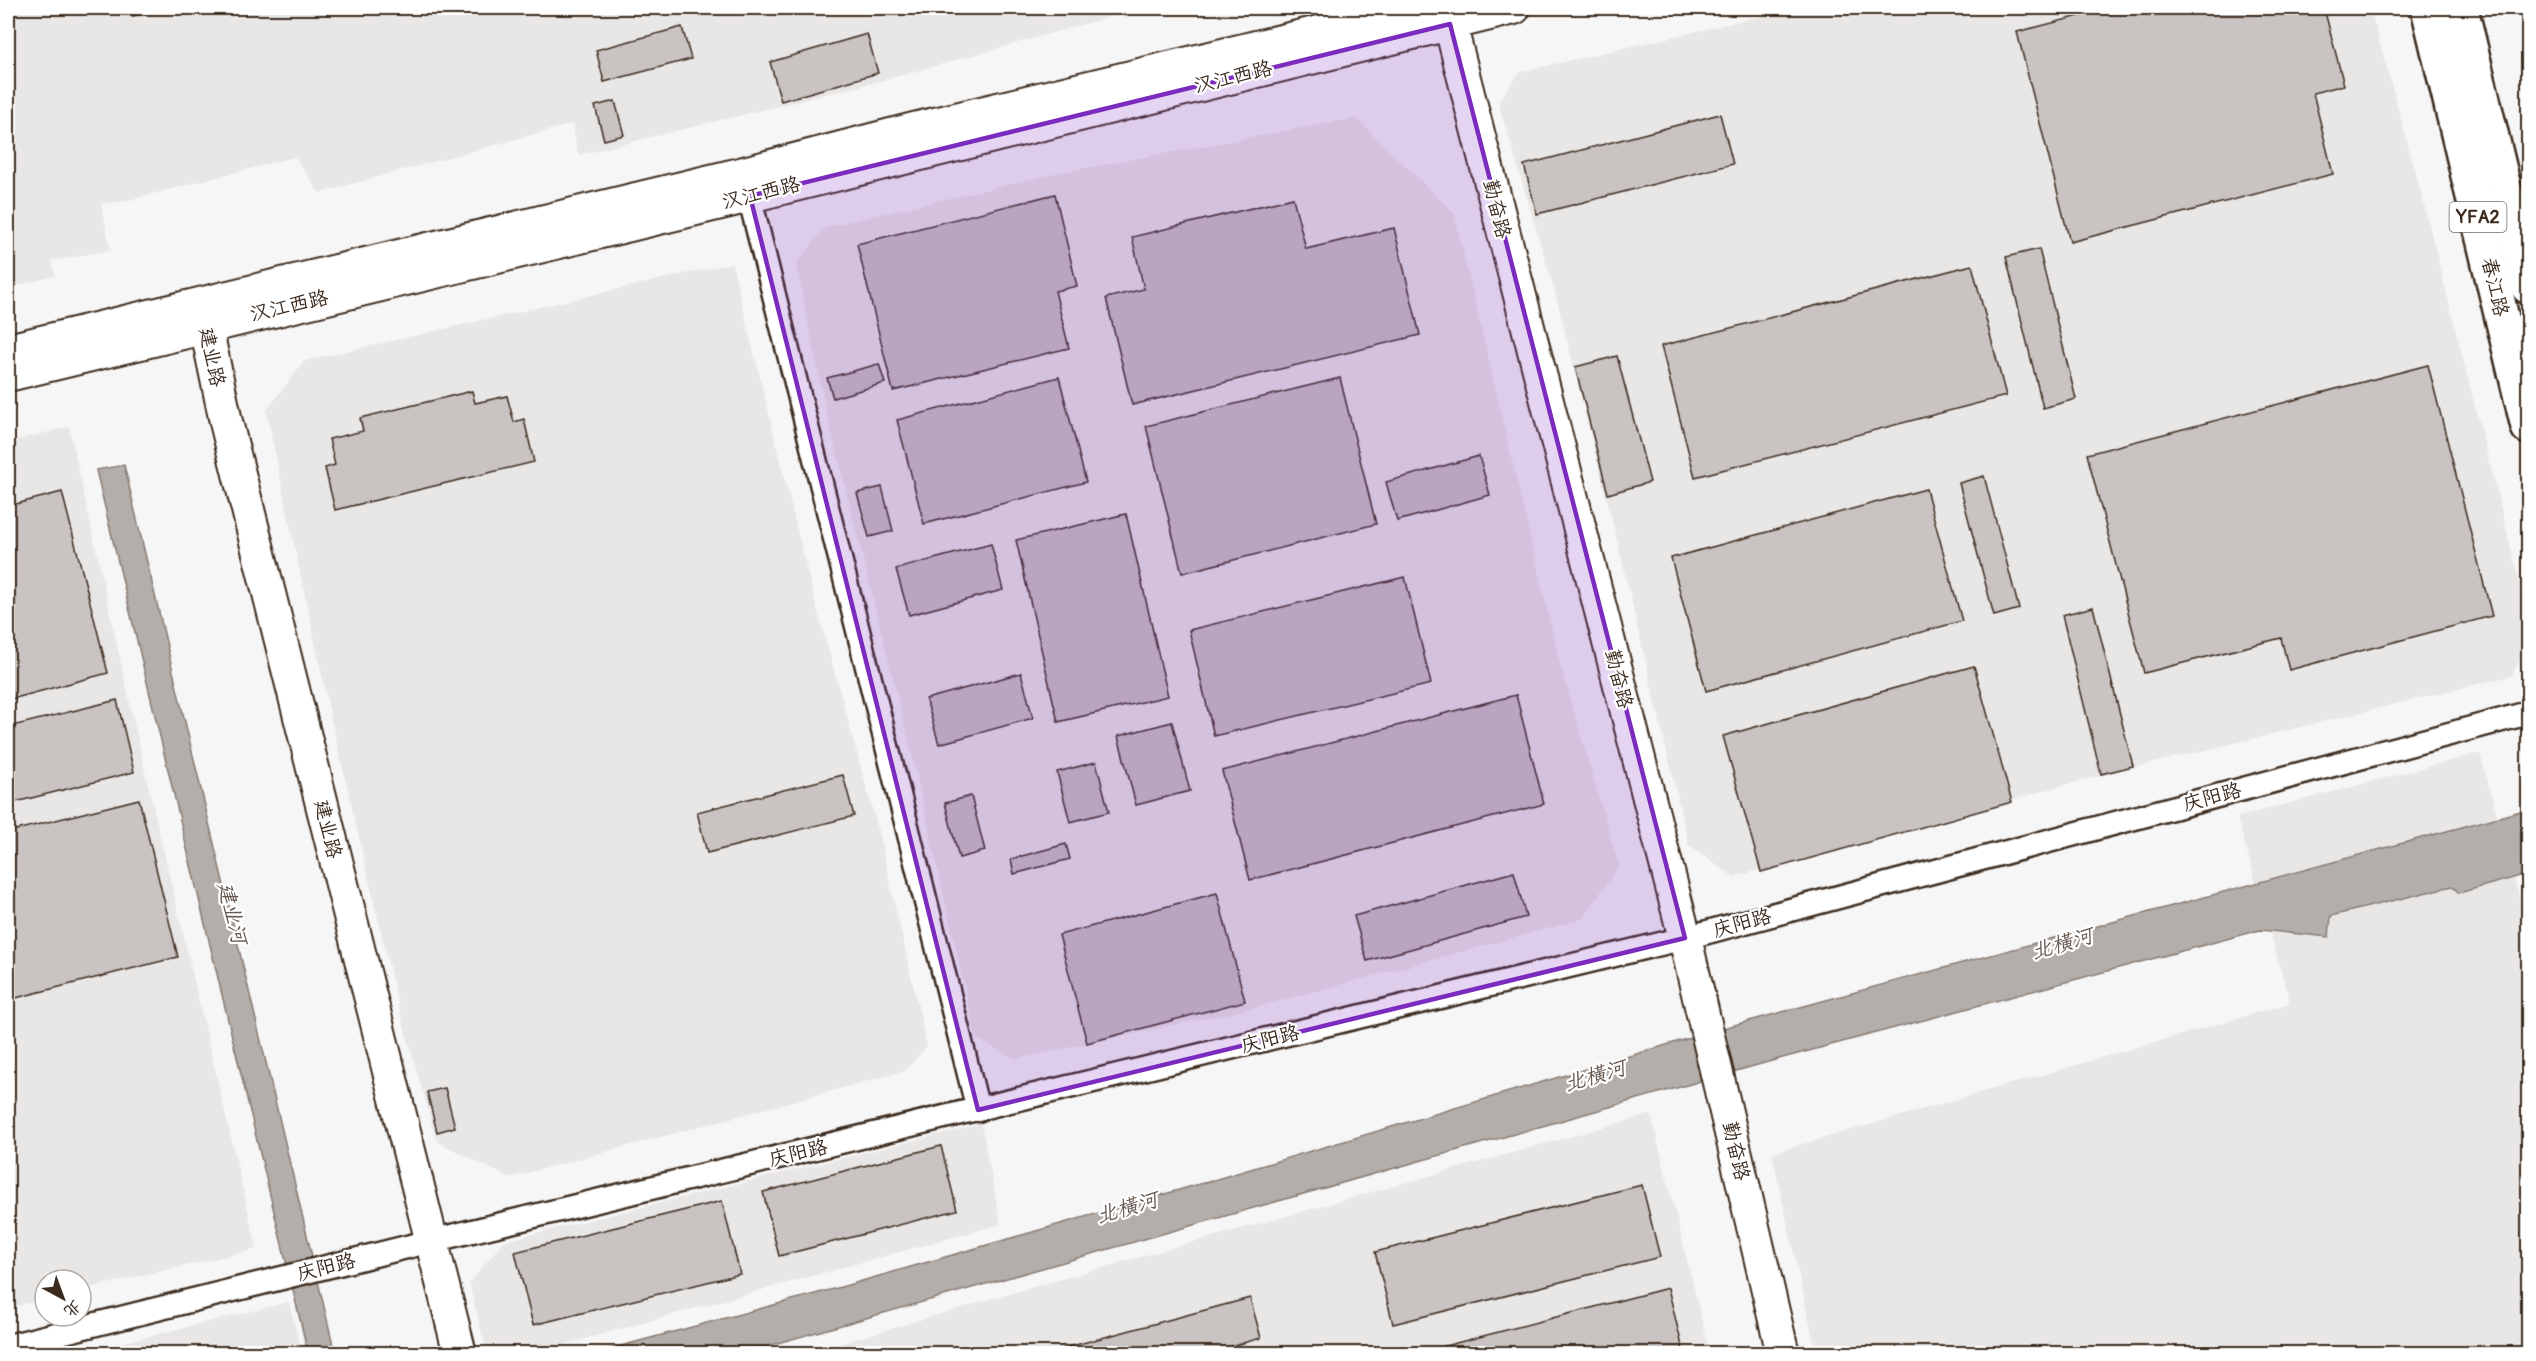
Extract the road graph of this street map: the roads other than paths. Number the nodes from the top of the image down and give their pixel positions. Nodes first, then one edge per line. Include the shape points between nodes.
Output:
1 (1419, 8) edge
2 (1514, 8) edge
3 (2428, 8) edge
4 (2461, 8) edge
5 (1448, 16) edge
6 (747, 184) junction
7 (2529, 287) edge
8 (204, 314) junction
9 (8, 350) edge
10 (8, 375) edge
11 (2529, 427) edge
12 (2529, 713) edge
13 (1685, 938) junction
14 (978, 1110) junction
15 (431, 1241) junction
16 (8, 1346) edge
17 (460, 1353) edge
18 (1783, 1353) edge

1 - 6 main road, 汉江西路 via 926,126
2 - 5 main road, 汉江西路
3 - 11 main road, 春江路 / YFA2
4 - 7 main road, 春江路 / YFA2
5 - 6 main road, 汉江西路
5 - 13 main road, 勤奋路
6 - 8 main road, 汉江西路
6 - 14 street
8 - 9 main road, 汉江西路
8 - 10 main road, 汉江西路
8 - 15 main road, 建业路 via 226,422
12 - 13 street, 庆阳路
13 - 14 street, 庆阳路
13 - 18 main road, 勤奋路
14 - 15 street, 庆阳路
15 - 16 street, 庆阳路
15 - 17 main road, 建业路

